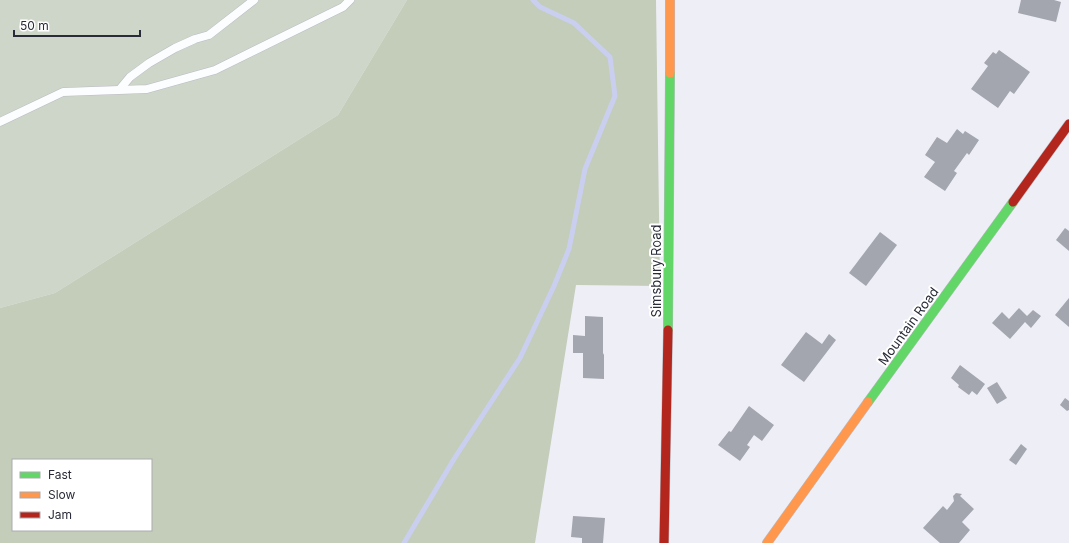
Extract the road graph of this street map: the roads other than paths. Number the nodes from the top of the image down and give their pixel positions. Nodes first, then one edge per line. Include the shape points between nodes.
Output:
1 (254, 0) edge
2 (350, 0) edge
3 (670, 0) edge
4 (120, 89) junction
5 (0, 122) edge
6 (1069, 124) edge
7 (664, 543) edge
8 (767, 543) edge

1 - 4 lane via 209,35 175,48 149,63 130,77
2 - 4 lane via 343,6 215,70 147,89
3 - 7 main road, Simsbury Road via 668,363
4 - 5 lane via 63,92
6 - 8 main road, Mountain Road

